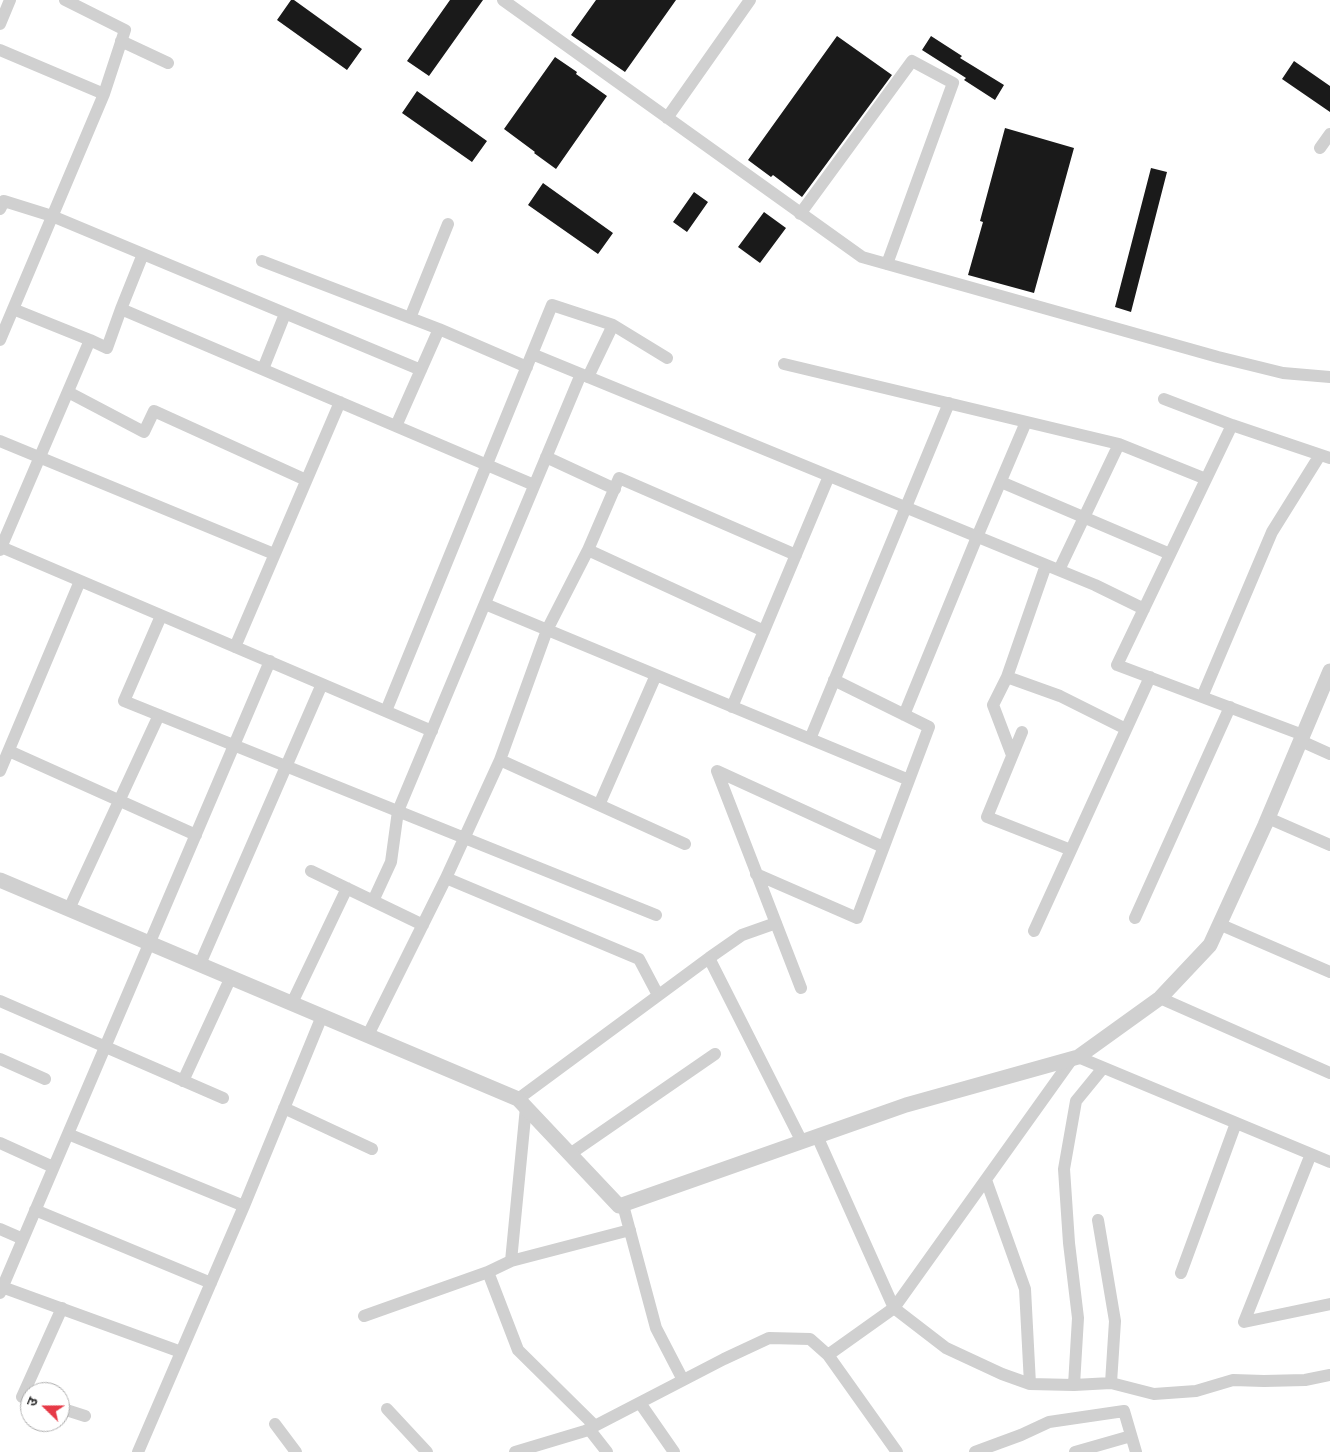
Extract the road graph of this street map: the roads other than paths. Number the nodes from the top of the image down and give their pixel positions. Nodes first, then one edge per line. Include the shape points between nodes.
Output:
1 (10, 0) edge
2 (66, 0) edge
3 (503, 0) edge
4 (750, 0) edge
5 (0, 24) edge
6 (121, 41) junction
7 (0, 50) edge
8 (168, 63) dead end
9 (104, 94) junction
10 (667, 118) junction
11 (1330, 134) edge
12 (1320, 148) dead end
13 (0, 209) edge
14 (800, 214) junction
15 (52, 216) junction
16 (448, 224) dead end
17 (143, 254) junction
18 (262, 261) dead end
19 (887, 264) junction
20 (13, 309) junction
21 (121, 309) junction
22 (286, 314) junction
23 (410, 318) junction
24 (613, 325) junction
25 (439, 329) junction
26 (0, 340) edge
27 (90, 340) junction
28 (532, 354) junction
29 (667, 358) dead end
30 (784, 364) dead end
31 (527, 367) junction
32 (263, 369) junction
33 (421, 370) junction
34 (584, 376) junction
35 (1330, 377) edge
36 (68, 392) junction
37 (1164, 399) dead end
38 (340, 402) junction
39 (949, 403) junction
40 (1026, 422) junction
41 (1232, 425) junction
42 (396, 426) junction
43 (0, 441) edge
44 (1119, 444) junction
45 (1325, 456) edge
46 (546, 457) junction
47 (40, 458) junction
48 (487, 465) junction
49 (829, 476) junction
50 (1206, 479) junction
51 (306, 480) junction
52 (1001, 482) junction
53 (534, 485) junction
54 (614, 489) junction
55 (907, 508) junction
56 (1084, 518) junction
57 (977, 537) junction
58 (1, 549) edge
59 (588, 550) junction
60 (274, 554) junction
61 (1170, 554) junction
62 (796, 555) junction
63 (1053, 568) junction
64 (80, 581) junction
65 (485, 604) junction
66 (1144, 609) junction
67 (161, 616) junction
68 (547, 630) junction
69 (764, 631) junction
70 (235, 647) junction
71 (270, 661) junction
72 (656, 675) junction
73 (1007, 677) junction
74 (1150, 677) junction
75 (1329, 678) edge
76 (834, 680) junction
77 (322, 684) junction
78 (1202, 697) junction
79 (732, 707) junction
80 (1230, 707) junction
81 (386, 711) junction
82 (159, 715) junction
83 (904, 715) junction
84 (1126, 729) junction
85 (432, 731) junction
86 (1022, 732) dead end
87 (1302, 738) junction
88 (810, 739) junction
89 (234, 745) junction
90 (8, 751) junction
91 (1330, 754) edge
92 (1012, 755) junction
93 (500, 760) junction
94 (286, 766) junction
95 (0, 771) edge
96 (909, 780) junction
97 (119, 801) junction
98 (599, 805) junction
99 (398, 811) junction
100 (1268, 818) junction
101 (196, 835) junction
102 (464, 838) junction
103 (685, 844) dead end
104 (1330, 845) edge
105 (883, 847) junction
106 (1071, 850) junction
107 (311, 871) dead end
108 (756, 874) junction
109 (446, 878) junction
110 (1, 882) edge
111 (346, 888) junction
112 (373, 901) junction
113 (69, 909) junction
114 (656, 915) dead end
115 (1134, 918) dead end
116 (776, 923) junction
117 (1220, 924) junction
118 (423, 925) junction
119 (1034, 931) dead end
120 (149, 943) junction
121 (709, 958) junction
122 (200, 964) junction
123 (1330, 972) edge
124 (231, 978) junction
125 (801, 988) dead end
126 (658, 995) junction
127 (1160, 998) junction
128 (0, 1001) edge
129 (292, 1003) junction
130 (322, 1016) junction
131 (368, 1035) junction
132 (105, 1047) junction
133 (715, 1054) dead end
134 (1075, 1058) junction
135 (0, 1059) edge
136 (1103, 1068) junction
137 (1330, 1073) edge
138 (45, 1079) dead end
139 (183, 1081) junction
140 (223, 1098) dead end
141 (522, 1103) junction
142 (284, 1108) junction
143 (1236, 1123) junction
144 (68, 1134) junction
145 (817, 1136) junction
146 (802, 1142) junction
147 (0, 1143) edge
148 (372, 1149) dead end
149 (570, 1154) junction
150 (1311, 1154) junction
151 (1330, 1162) edge
152 (53, 1167) junction
153 (986, 1180) junction
154 (623, 1205) junction
155 (244, 1206) junction
156 (35, 1210) junction
157 (1098, 1220) dead end
158 (0, 1229) edge
159 (630, 1230) junction
160 (23, 1239) junction
161 (511, 1260) junction
162 (488, 1272) junction
163 (1181, 1272) dead end
164 (211, 1283) junction
165 (1, 1290) edge
166 (1330, 1304) edge
167 (62, 1308) junction
168 (894, 1308) junction
169 (364, 1316) dead end
170 (181, 1352) junction
171 (828, 1355) junction
172 (1330, 1375) edge
173 (683, 1380) junction
174 (29, 1382) edge
175 (1111, 1383) junction
176 (1030, 1384) junction
177 (1074, 1385) junction
178 (640, 1403) junction
179 (387, 1409) dead end
180 (70, 1411) edge
181 (85, 1416) dead end
182 (275, 1424) dead end
183 (592, 1427) junction
184 (1131, 1436) junction
185 (541, 1449) edge
186 (138, 1452) edge
187 (296, 1452) edge
188 (427, 1452) edge
189 (515, 1452) edge
190 (607, 1452) edge
191 (674, 1452) edge
192 (897, 1452) edge
193 (975, 1452) edge
194 (1076, 1452) edge
195 (1136, 1452) edge

1 - 5 street
2 - 6 street via 125,30
3 - 10 street
4 - 10 street
6 - 8 street
6 - 9 street
7 - 9 street
9 - 15 street
10 - 14 street
11 - 12 street
13 - 15 street via 4,201
14 - 19 street via 862,257
14 - 19 street via 912,61 953,83
15 - 17 street
15 - 20 street
16 - 23 street
17 - 21 street
17 - 22 street
18 - 23 street
19 - 35 street via 1283,373
20 - 26 street
20 - 27 street
21 - 27 street via 107,348
21 - 32 street
22 - 32 street
22 - 33 street
23 - 25 street
24 - 28 street via 552,305
24 - 29 street
24 - 34 street
25 - 31 street
25 - 33 street
27 - 36 street
28 - 31 street
28 - 34 street
30 - 39 street
31 - 48 street
32 - 38 street
33 - 42 street
34 - 46 street
34 - 49 street
36 - 47 street
36 - 51 street via 144,432 154,411
37 - 41 street
38 - 42 street
38 - 51 street
39 - 40 street
39 - 55 street
40 - 44 street
40 - 52 street
41 - 45 street
41 - 50 street
42 - 48 street
43 - 47 street
44 - 50 street
44 - 56 street
45 - 78 street via 1272,532
46 - 53 street
46 - 54 street
47 - 58 street
47 - 60 street
48 - 53 street
48 - 81 street
49 - 55 street
49 - 62 street
50 - 61 street
51 - 60 street
52 - 56 street
52 - 57 street
53 - 65 street
54 - 59 street
54 - 62 street via 619,478
55 - 57 street
55 - 76 street
56 - 61 street
56 - 63 street
57 - 63 street
57 - 83 street
58 - 64 street
59 - 68 street
59 - 69 street
60 - 70 street
61 - 66 street
62 - 69 street
63 - 66 street
63 - 73 street
64 - 67 street
64 - 90 street
65 - 68 street
65 - 85 street
66 - 74 street via 1117,665
67 - 70 street
67 - 82 street via 124,701
68 - 72 street
68 - 93 street
69 - 79 street
70 - 71 street
71 - 77 street
71 - 89 street
72 - 79 street
72 - 98 street
73 - 84 street via 1060,696
73 - 92 street via 994,705
74 - 78 street
74 - 84 street
75 - 87 street
76 - 83 street
76 - 88 street
77 - 81 street
77 - 94 street
78 - 80 street
79 - 88 street
80 - 87 street
80 - 115 street
81 - 85 street
82 - 89 street
82 - 97 street
83 - 96 street via 929,727
84 - 106 street
85 - 99 street
86 - 92 street
87 - 91 street
87 - 100 street
88 - 96 street
89 - 94 street
89 - 101 street
90 - 95 street
90 - 97 street
92 - 106 street via 986,817
93 - 98 street
93 - 102 street
94 - 99 street
94 - 122 street
96 - 105 street
97 - 101 street
97 - 113 street
98 - 103 street
99 - 102 street
99 - 112 street via 391,862
100 - 104 street
100 - 117 street
101 - 120 street
102 - 109 street
102 - 114 street
105 - 108 street via 857,918
105 - 108 street via 716,772
106 - 119 street
107 - 111 street
108 - 116 street
109 - 118 street
109 - 126 street via 639,959
110 - 113 street
111 - 112 street
111 - 129 street
112 - 118 street
113 - 120 street
116 - 121 street via 742,935
116 - 125 street
117 - 123 street
117 - 127 street via 1210,945
118 - 131 street
120 - 122 street
120 - 132 street
121 - 126 street
121 - 146 street
122 - 124 street
124 - 129 street
124 - 139 street
126 - 141 street
127 - 134 street
127 - 137 street
128 - 132 street
129 - 130 street
130 - 131 street
130 - 142 street
131 - 141 street
132 - 139 street
132 - 144 street
133 - 149 street
134 - 136 street
134 - 145 street via 906,1105
134 - 153 street
135 - 138 street
136 - 143 street
136 - 177 street via 1076,1101 1064,1169 1068,1243 1078,1318
139 - 140 street
141 - 149 street
141 - 161 street
142 - 148 street
142 - 155 street
143 - 150 street
143 - 163 street
144 - 152 street
144 - 155 street
145 - 146 street
145 - 168 street
146 - 154 street
147 - 152 street
149 - 154 street via 619,1206
150 - 151 street
150 - 166 street via 1244,1322
152 - 156 street
153 - 168 street
153 - 176 street via 1025,1289
154 - 159 street
155 - 164 street
156 - 160 street
156 - 164 street
157 - 175 street via 1116,1321
158 - 160 street
159 - 161 street
159 - 173 street via 656,1328
160 - 165 street
161 - 162 street
162 - 169 street
162 - 183 street via 518,1350
164 - 170 street
165 - 167 street
167 - 170 street
167 - 174 street
168 - 171 street
168 - 176 street via 946,1348
170 - 186 street
171 - 173 street via 810,1339 769,1338
171 - 192 street
172 - 175 street via 1305,1380 1232,1380 1196,1391 1154,1394
173 - 178 street
175 - 177 street
176 - 177 street
178 - 183 street
178 - 191 street
179 - 188 street
180 - 181 street
182 - 187 street
183 - 185 street
183 - 190 street
184 - 193 street via 1124,1411 1049,1422
184 - 194 street
184 - 195 street
185 - 189 street

